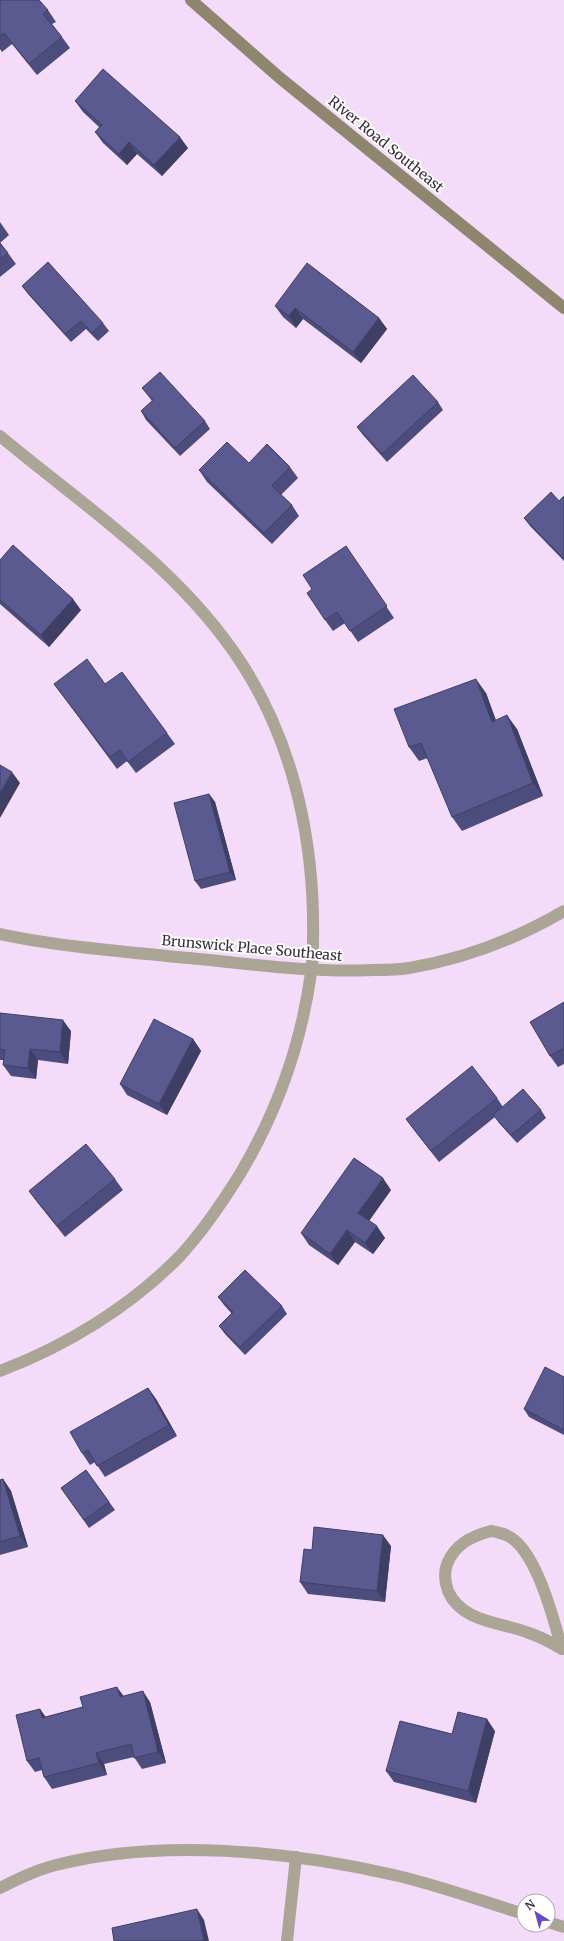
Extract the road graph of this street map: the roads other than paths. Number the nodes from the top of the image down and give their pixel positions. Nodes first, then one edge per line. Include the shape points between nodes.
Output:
1 (191, 0) edge
2 (564, 308) edge
3 (0, 436) edge
4 (564, 911) edge
5 (0, 934) edge
6 (312, 971) junction
7 (0, 1371) edge
8 (563, 1650) edge
9 (296, 1857) junction
10 (0, 1888) edge
11 (516, 1912) edge
12 (287, 1941) edge

1 - 2 main road, River Road Southeast via 280,78
3 - 6 street via 113,527 171,578 222,634 243,665 280,739 294,779 304,821 313,896
4 - 6 street, Brunswick Place Southeast via 536,928 448,960 407,969
5 - 6 street, Brunswick Place Southeast via 75,947
6 - 7 street via 298,1042 272,1114 253,1151 206,1224 179,1257 106,1317 66,1341
8 - 8 street via 542,1584 517,1542 507,1535 491,1531 475,1535 460,1545 450,1557 445,1570 446,1586 451,1597 462,1609 475,1617 530,1633
9 - 10 street via 225,1852 133,1852 95,1856 54,1865
9 - 11 street via 394,1875
9 - 12 street

